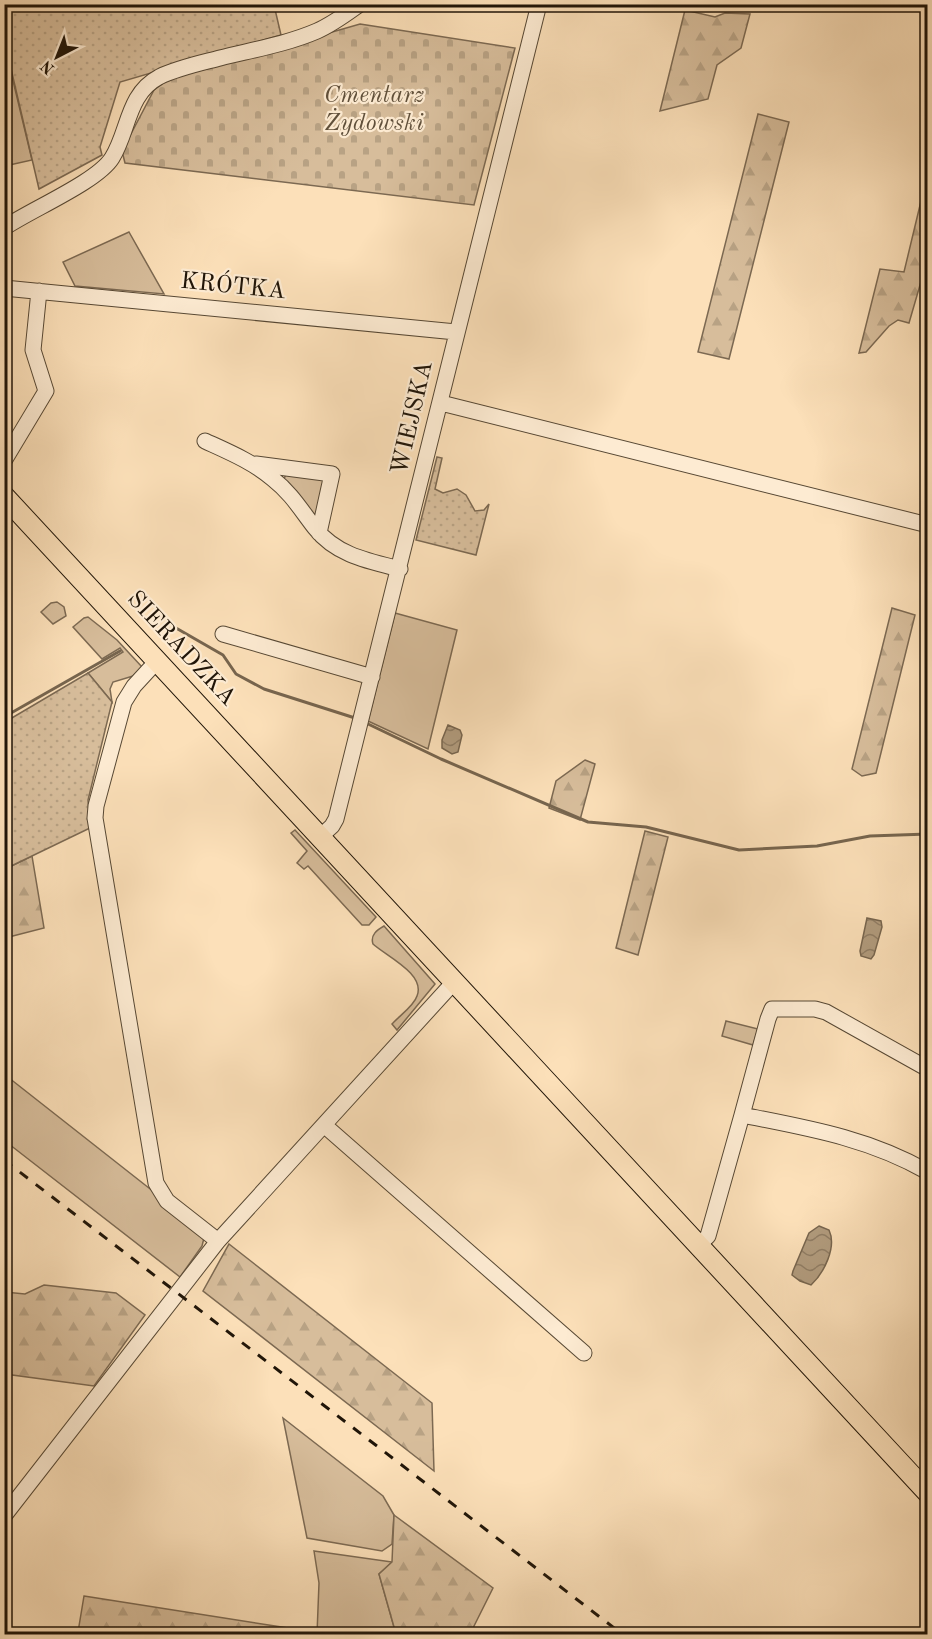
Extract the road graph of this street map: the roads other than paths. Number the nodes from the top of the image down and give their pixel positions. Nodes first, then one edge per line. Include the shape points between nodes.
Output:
1 (360, 4) edge
2 (539, 4) edge
3 (4, 228) edge
4 (4, 288) edge
5 (39, 291) junction
6 (456, 332) junction
7 (441, 403) junction
8 (206, 441) dead end
9 (4, 461) edge
10 (253, 464) junction
11 (4, 496) edge
12 (927, 525) edge
13 (319, 533) junction
14 (400, 569) junction
15 (223, 634) dead end
16 (157, 661) junction
17 (372, 677) junction
18 (320, 837) junction
19 (454, 982) junction
20 (927, 1069) edge
21 (742, 1115) junction
22 (324, 1125) junction
23 (927, 1172) edge
24 (218, 1241) junction
25 (698, 1246) junction
26 (584, 1353) dead end
27 (927, 1493) edge
28 (4, 1516) edge

1 - 3 street via 338,20 297,38 160,77 137,95 115,153 106,165
2 - 6 street, WIEJSKA
4 - 5 street, KRÓTKA
5 - 6 street, KRÓTKA
5 - 9 street via 33,350 46,391
6 - 7 street, WIEJSKA
7 - 12 street
7 - 14 street, WIEJSKA
8 - 10 street
10 - 13 street via 290,493
10 - 13 street via 332,474
11 - 16 main road, SIERADZKA
13 - 14 street via 353,556
14 - 17 street, WIEJSKA
15 - 17 street
16 - 18 main road, SIERADZKA
16 - 24 street via 123,705 96,818 156,1183 167,1201
17 - 18 street, WIEJSKA via 336,819
18 - 19 main road, SIERADZKA
19 - 22 street
19 - 25 main road, SIERADZKA
20 - 21 street via 826,1012 772,1010
21 - 23 street via 867,1143
21 - 25 street via 708,1236
22 - 24 street
22 - 26 street
24 - 28 street
25 - 27 main road, SIERADZKA

